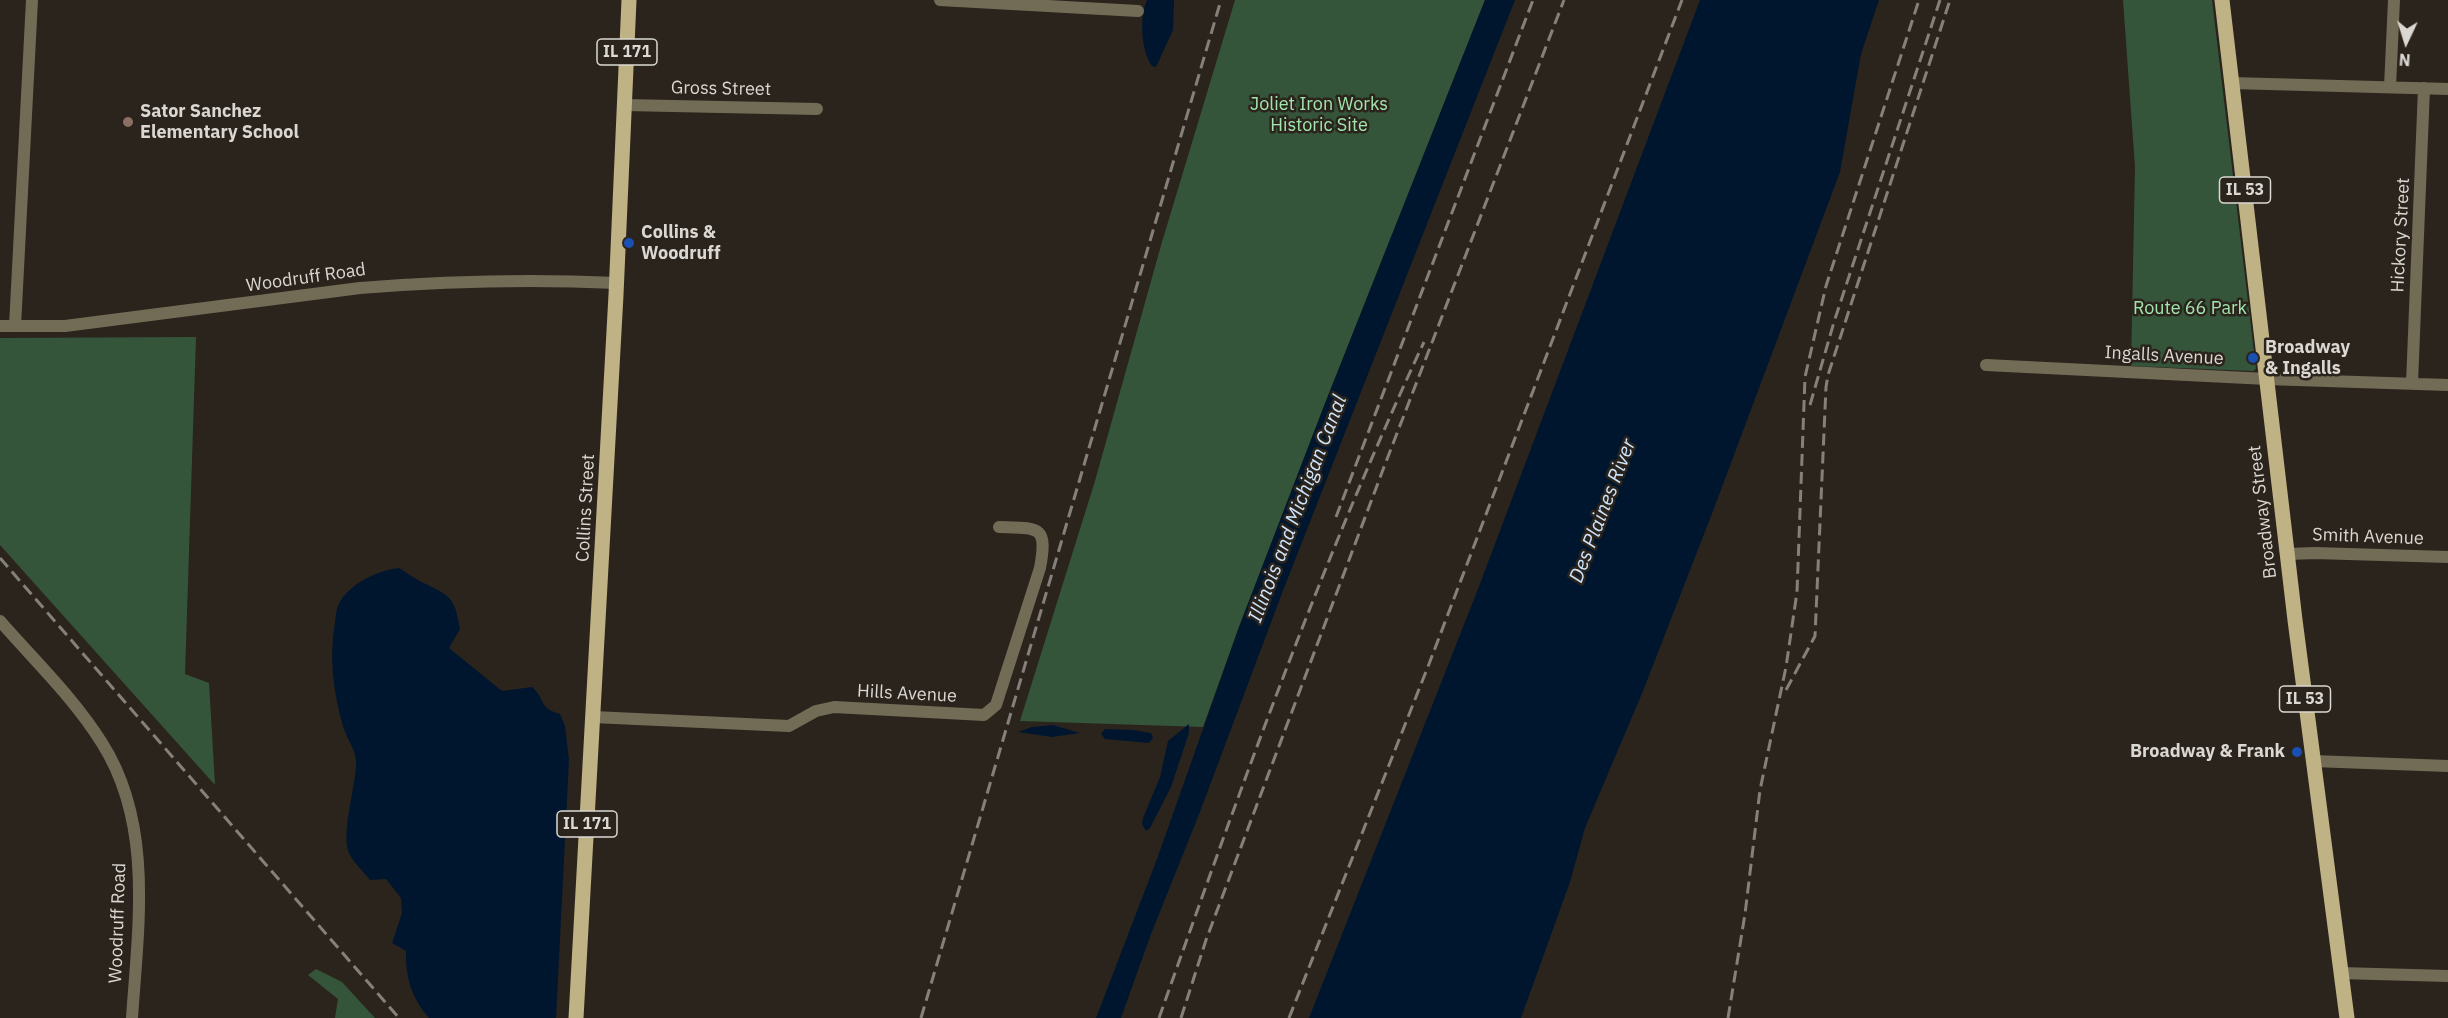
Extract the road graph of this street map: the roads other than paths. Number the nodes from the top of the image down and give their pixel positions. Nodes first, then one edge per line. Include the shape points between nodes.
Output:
1 (32, 0) edge
2 (629, 0) edge
3 (940, 0) edge
4 (2222, 0) edge
5 (2394, 0) edge
6 (1138, 11) dead end
7 (2232, 83) junction
8 (2390, 87) junction
9 (2424, 88) junction
10 (2448, 89) edge
11 (625, 105) junction
12 (817, 109) dead end
13 (617, 283) junction
14 (0, 326) edge
15 (15, 326) junction
16 (1986, 365) dead end
17 (2267, 379) junction
18 (2412, 384) junction
19 (2448, 385) edge
20 (999, 527) dead end
21 (2288, 554) junction
22 (2448, 557) edge
23 (0, 621) edge
24 (593, 717) junction
25 (2313, 761) junction
26 (2448, 766) edge
27 (2340, 972) junction
28 (2448, 976) edge
29 (132, 1018) edge
30 (576, 1018) edge
31 (2347, 1018) edge

1 - 15 street
2 - 11 main road, Collins Street / IL 171
3 - 6 street
4 - 7 main road, Broadway Street / IL 53
5 - 8 street
7 - 8 street
7 - 17 main road, Broadway Street / IL 53
8 - 9 street
9 - 10 street
9 - 18 street, Hickory Street
11 - 12 street, Gross Street
11 - 13 main road, Collins Street / IL 171
13 - 15 street, Woodruff Road via 544,280 406,284 65,326
13 - 24 main road, Collins Street / IL 171
14 - 15 street, Woodruff Road
16 - 17 street, Ingalls Avenue
17 - 18 street, Ingalls Avenue
17 - 21 main road, Broadway Street / IL 53
18 - 19 street, Ingalls Avenue
20 - 24 street, Hills Avenue via 1036,530 1044,540 1040,568 996,705 984,716 834,707 816,711 789,726
21 - 22 street, Smith Avenue
21 - 25 main road, Broadway Street / IL 53
23 - 29 street, Woodruff Road via 84,717 103,744 127,800 135,831 140,891
24 - 30 main road, Collins Street / IL 171
25 - 26 street
25 - 27 main road, Broadway Street / IL 53
27 - 28 street
27 - 31 main road, Broadway Street / IL 53

